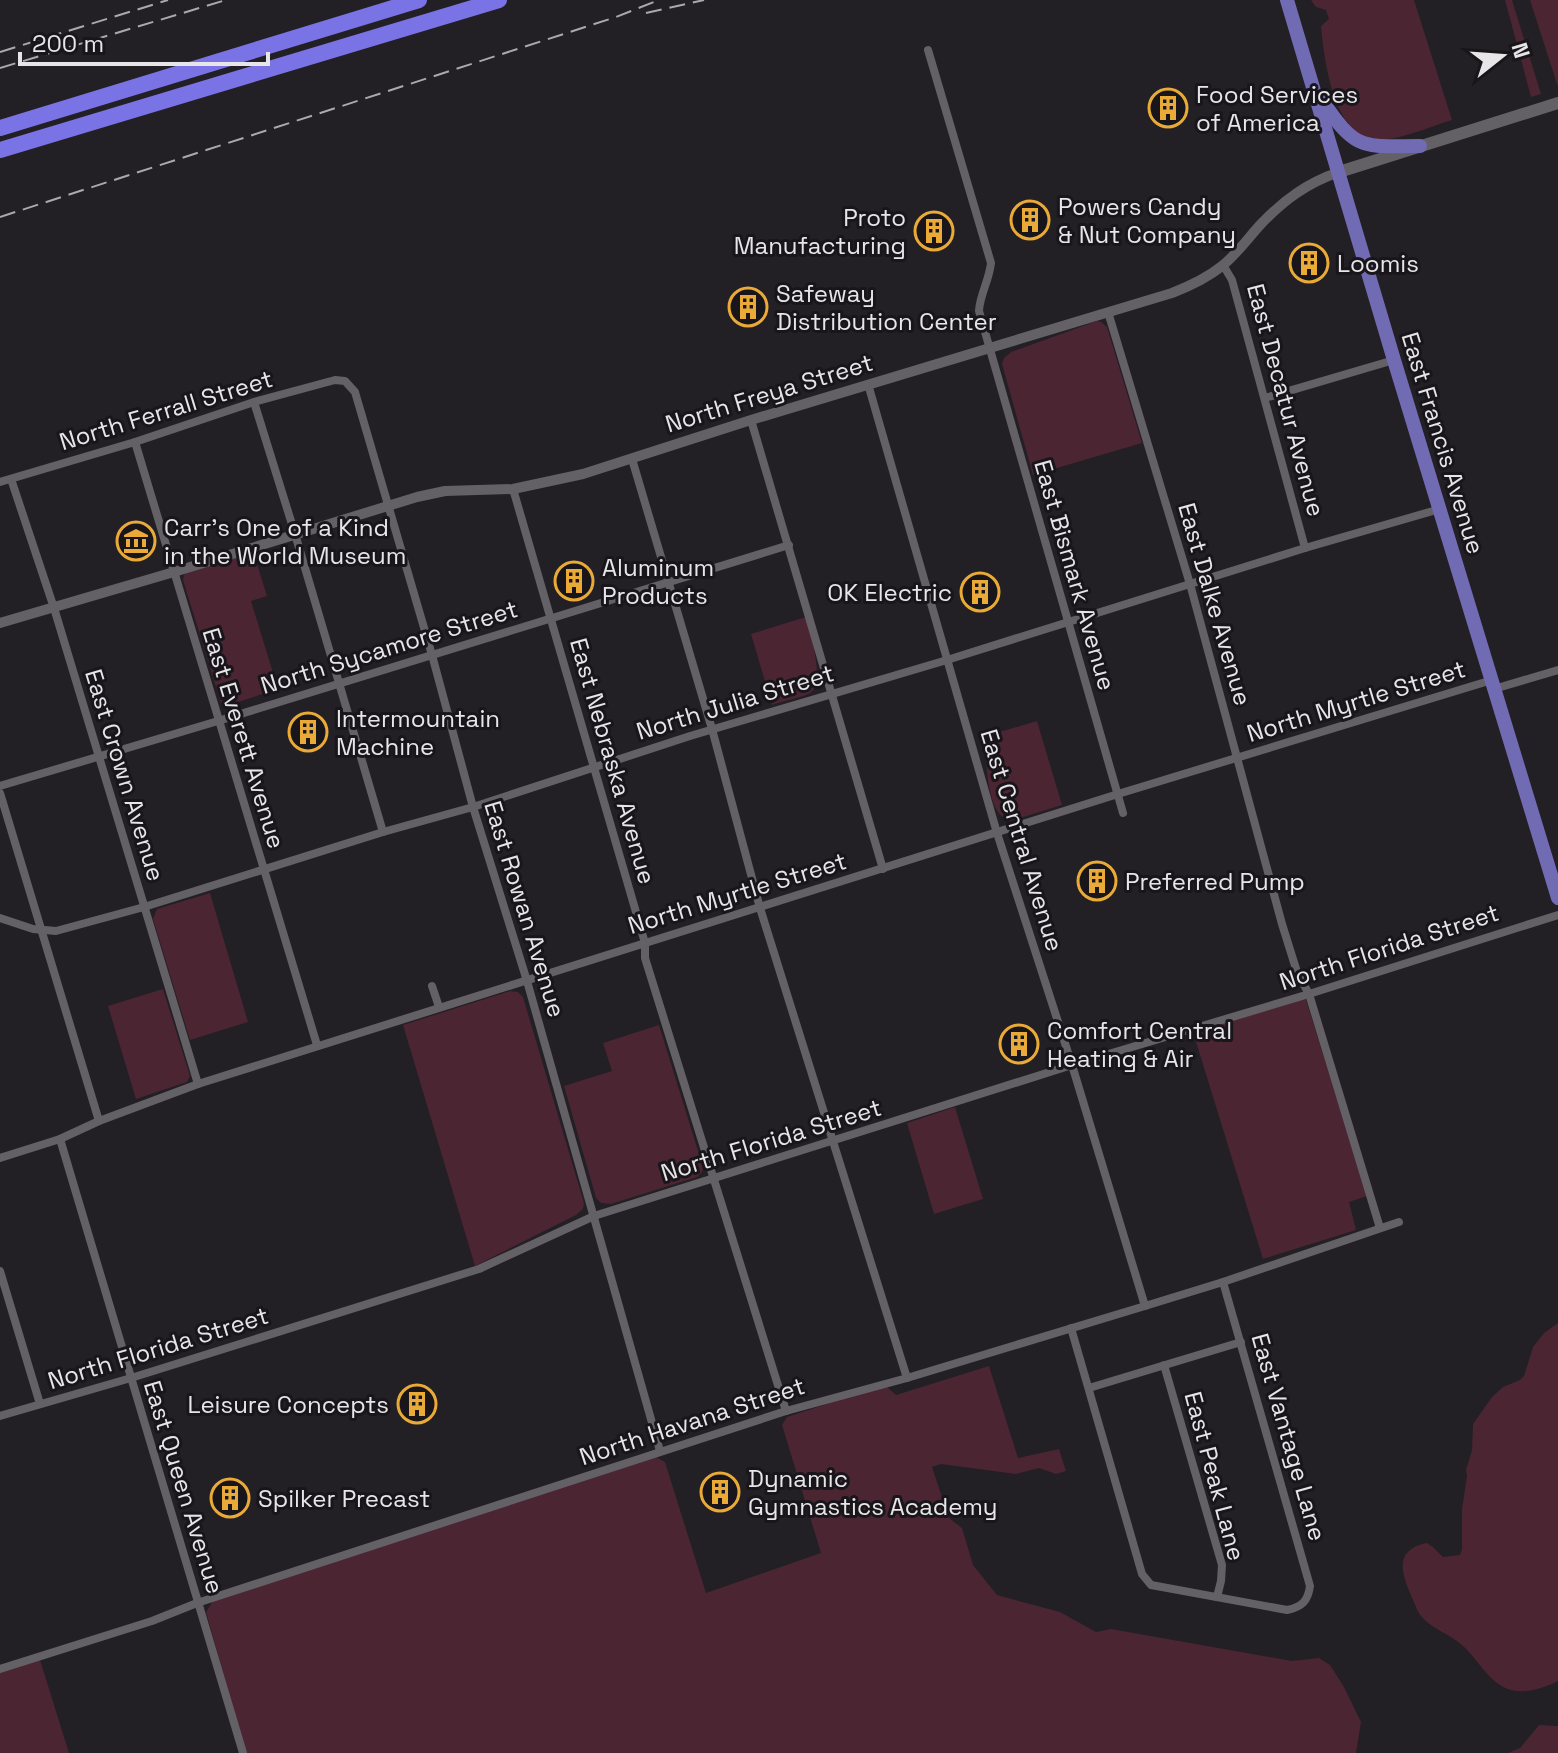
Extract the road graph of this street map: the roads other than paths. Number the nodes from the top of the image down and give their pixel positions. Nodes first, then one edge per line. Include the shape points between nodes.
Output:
1 (419, 0) edge
2 (499, 0) edge
3 (1287, 0) edge
4 (928, 50) dead end
5 (1315, 89) junction
6 (1558, 103) edge
7 (0, 126) edge
8 (1420, 146) junction
9 (0, 151) edge
10 (1339, 172) junction
11 (1223, 265) junction
12 (1108, 312) junction
13 (990, 347) junction
14 (1394, 360) junction
15 (345, 381) joint
16 (868, 384) junction
17 (1265, 398) junction
18 (254, 402) junction
19 (751, 420) junction
20 (135, 442) junction
21 (632, 459) junction
22 (11, 479) junction
23 (0, 482) edge
24 (513, 489) junction
25 (388, 505) junction
26 (1440, 509) junction
27 (295, 534) junction
28 (789, 545) junction
29 (1305, 548) junction
30 (174, 572) junction
31 (667, 583) junction
32 (1190, 584) junction
33 (54, 608) junction
34 (550, 618) junction
35 (1067, 621) junction
36 (0, 623) edge
37 (432, 655) junction
38 (947, 660) junction
39 (1558, 670) edge
40 (340, 683) junction
41 (1493, 684) junction
42 (832, 694) junction
43 (218, 721) junction
44 (712, 729) junction
45 (99, 756) junction
46 (1238, 758) junction
47 (593, 767) junction
48 (0, 786) edge
49 (0, 793) edge
50 (1118, 794) junction
51 (473, 807) junction
52 (1123, 813) dead end
53 (383, 832) junction
54 (997, 833) junction
55 (263, 869) junction
56 (883, 869) junction
57 (1558, 898) edge
58 (144, 907) junction
59 (760, 908) junction
60 (1558, 915) edge
61 (0, 918) edge
62 (41, 930) junction
63 (645, 943) junction
64 (527, 981) junction
65 (432, 986) dead end
66 (1309, 994) junction
67 (439, 1007) junction
68 (317, 1045) junction
69 (1072, 1065) junction
70 (198, 1084) junction
71 (99, 1121) junction
72 (60, 1139) junction
73 (833, 1142) junction
74 (0, 1158) edge
75 (713, 1179) junction
76 (594, 1216) junction
77 (1399, 1222) dead end
78 (1380, 1228) junction
79 (0, 1271) edge
80 (1223, 1282) junction
81 (1145, 1306) junction
82 (1071, 1328) junction
83 (1241, 1342) junction
84 (1164, 1365) junction
85 (131, 1378) junction
86 (907, 1378) junction
87 (1089, 1388) junction
88 (40, 1404) junction
89 (786, 1411) junction
90 (0, 1416) edge
91 (660, 1451) junction
92 (1217, 1597) junction
93 (197, 1603) junction
94 (0, 1669) edge
95 (243, 1753) edge

1 - 7 highway
2 - 9 highway
3 - 5 main road, East Francis Avenue
4 - 13 street, East Bismark Avenue via 991,263 979,311
5 - 8 main road via 1355,140
5 - 10 main road, East Francis Avenue
6 - 8 main road, North Freya Street
8 - 10 main road, North Freya Street
10 - 11 street, North Freya Street via 1291,196
10 - 14 main road, East Francis Avenue
11 - 12 street, North Freya Street via 1189,286
11 - 17 street, East Decatur Avenue via 1232,280
12 - 13 street, North Freya Street
12 - 32 street, East Dalke Avenue
13 - 16 street, North Freya Street
13 - 35 street, East Bismark Avenue
14 - 17 street
14 - 26 main road, East Francis Avenue
15 - 18 street, North Ferrall Street
15 - 25 street, East Rowan Avenue via 355,392
16 - 19 street, North Freya Street
16 - 38 street, East Central Avenue
17 - 29 street, East Decatur Avenue
18 - 20 street, North Ferrall Street
18 - 27 street
19 - 21 street, North Freya Street
19 - 28 street
20 - 22 street, North Ferrall Street
20 - 30 street, East Everett Avenue
21 - 24 street, North Freya Street
21 - 31 street
22 - 23 street, North Ferrall Street
22 - 33 street, East Crown Avenue
24 - 25 street, North Freya Street via 445,491
24 - 34 street, East Nebraska Avenue
25 - 27 street, North Freya Street
25 - 37 street, East Rowan Avenue
26 - 29 street, North Julia Street
26 - 41 main road, East Francis Avenue
27 - 30 street, North Freya Street
27 - 40 street
28 - 31 street, North Sycamore Street
28 - 42 street
29 - 32 street, North Julia Street
30 - 33 street, North Freya Street
30 - 43 street, East Everett Avenue
31 - 34 street, North Sycamore Street
31 - 44 street
32 - 35 street, North Julia Street
32 - 46 street, East Dalke Avenue
33 - 36 street, North Freya Street
33 - 45 street, East Crown Avenue
34 - 37 street, North Sycamore Street
34 - 47 street, East Nebraska Avenue
35 - 38 street, North Julia Street
35 - 50 street, East Bismark Avenue
37 - 40 street, North Sycamore Street
37 - 51 street, East Rowan Avenue
38 - 42 street, North Julia Street
38 - 54 street, East Central Avenue
39 - 41 street, North Myrtle Street
40 - 43 street, North Sycamore Street
40 - 53 street
41 - 46 street, North Myrtle Street
41 - 57 main road, East Francis Avenue
42 - 44 street, North Julia Street
42 - 56 street
43 - 45 street, North Sycamore Street
43 - 55 street, East Everett Avenue
44 - 47 street, North Julia Street
44 - 59 street
45 - 48 street, North Sycamore Street
45 - 58 street, East Crown Avenue
46 - 50 street, North Myrtle Street
46 - 66 street, East Dalke Avenue via 1282,924
47 - 51 street, North Julia Street
47 - 63 street, East Nebraska Avenue
49 - 62 street
50 - 52 street, East Bismark Avenue
50 - 54 street, North Myrtle Street
51 - 53 street, North Julia Street
51 - 64 street, East Rowan Avenue
53 - 55 street, North Julia Street
54 - 56 street, North Myrtle Street
54 - 69 street, East Central Avenue
55 - 58 street, North Julia Street
55 - 68 street, East Everett Avenue
56 - 59 street, North Myrtle Street
58 - 62 street, North Julia Street via 69,929
58 - 70 street, East Crown Avenue
59 - 63 street, North Myrtle Street
59 - 73 street
60 - 66 street, North Florida Street
61 - 62 street
62 - 71 street
63 - 64 street, North Myrtle Street
63 - 75 street, East Nebraska Avenue via 645,958
64 - 67 street, North Myrtle Street
64 - 76 street, East Rowan Avenue
65 - 67 street
66 - 69 street, North Florida Street
66 - 78 street, East Dalke Avenue
67 - 68 street, North Myrtle Street
68 - 70 street, North Myrtle Street
69 - 73 street, North Florida Street
69 - 81 street, East Central Avenue
70 - 71 street, North Myrtle Street
71 - 72 street, North Myrtle Street
72 - 74 street, North Myrtle Street
72 - 85 street, East Queen Avenue
73 - 75 street, North Florida Street
73 - 86 street
75 - 76 street, North Florida Street
75 - 89 street, East Nebraska Avenue
76 - 85 street, North Florida Street via 479,1269
76 - 91 street, East Rowan Avenue
77 - 78 street, North Havana Street
78 - 80 street, North Havana Street
79 - 88 street
80 - 81 street, North Havana Street
80 - 83 street, East Vantage Lane
81 - 82 street, North Havana Street
82 - 86 street, North Havana Street
82 - 87 street
83 - 84 street
83 - 92 street, East Vantage Lane via 1310,1586 1305,1603 1287,1610
84 - 87 street
84 - 92 street, East Peak Lane via 1222,1565
85 - 88 street, North Florida Street
85 - 93 street, East Queen Avenue
86 - 89 street, North Havana Street
87 - 92 street via 1142,1574 1151,1585
88 - 90 street, North Florida Street
89 - 91 street, North Havana Street
91 - 93 street, North Havana Street
93 - 94 street, North Havana Street
93 - 95 street, East Queen Avenue

